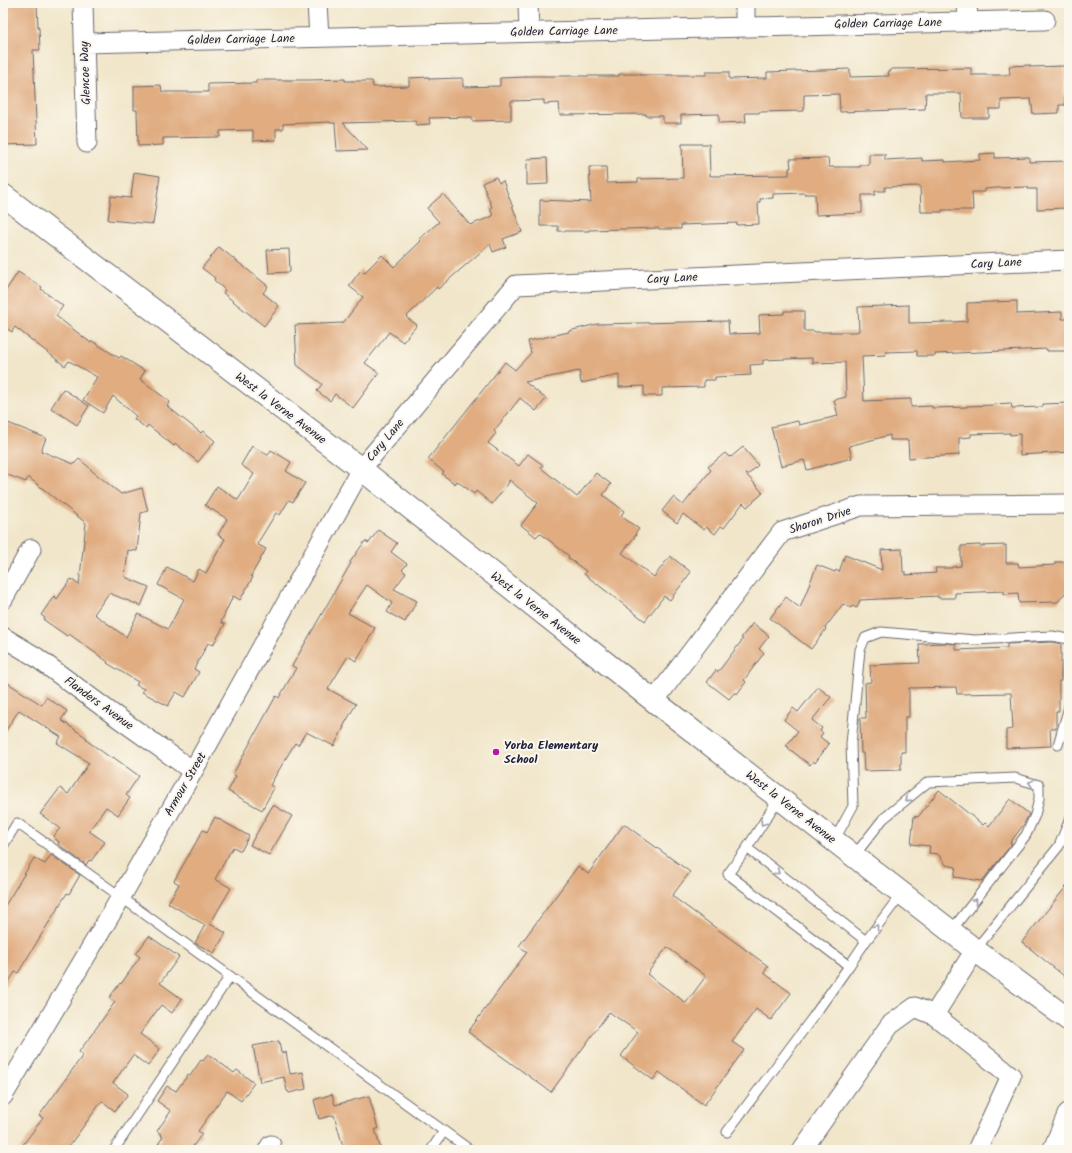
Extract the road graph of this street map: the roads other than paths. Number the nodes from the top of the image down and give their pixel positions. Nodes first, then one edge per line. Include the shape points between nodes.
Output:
1 (83, 3) edge
2 (317, 3) edge
3 (528, 3) edge
4 (745, 3) edge
5 (968, 12) edge
6 (1045, 20) dead end
7 (746, 27) junction
8 (529, 32) junction
9 (319, 37) junction
10 (84, 43) junction
11 (87, 144) dead end
12 (3, 195) edge
13 (1069, 260) edge
14 (361, 469) junction
15 (1069, 504) edge
16 (31, 549) dead end
17 (3, 599) edge
18 (3, 637) edge
19 (1069, 639) edge
20 (654, 701) junction
21 (1069, 707) edge
22 (1058, 745) dead end
23 (193, 771) junction
24 (779, 798) junction
25 (1069, 821) edge
26 (834, 841) junction
27 (3, 846) edge
28 (746, 848) junction
29 (854, 856) junction
30 (902, 893) junction
31 (121, 897) junction
32 (951, 931) junction
33 (866, 942) junction
34 (975, 950) junction
35 (849, 966) junction
36 (230, 976) junction
37 (934, 1016) junction
38 (1069, 1020) edge
39 (3, 1096) edge
40 (1069, 1114) edge
41 (444, 1131) junction
42 (727, 1132) dead end
43 (114, 1150) edge
44 (431, 1150) edge
45 (470, 1150) edge
46 (802, 1150) edge
47 (977, 1150) edge
48 (1054, 1150) edge

1 - 10 street, Glencoe Way
2 - 9 street
3 - 8 street
4 - 7 street
5 - 6 street, Golden Carriage Lane
5 - 7 street, Golden Carriage Lane
7 - 8 street, Golden Carriage Lane
8 - 9 street, Golden Carriage Lane
9 - 10 street, Golden Carriage Lane
10 - 11 street, Glencoe Way
12 - 14 main road, West la Verne Avenue
13 - 14 street, Cary Lane via 516,284
14 - 20 main road, West la Verne Avenue
14 - 23 street, Armour Street
15 - 20 street, Sharon Drive via 861,506 782,532
16 - 17 street
18 - 23 street, Flanders Avenue via 36,657
19 - 26 lane via 1052,636 976,640 881,632 865,638 860,650 851,744 853,806
20 - 24 main road, West la Verne Avenue
21 - 22 lane
23 - 31 street, Armour Street
24 - 26 main road, West la Verne Avenue
24 -> 28 lane
25 - 34 lane via 1059,846
26 - 29 main road, West la Verne Avenue
27 - 31 lane via 17,823
28 -> 33 lane
28 - 35 lane via 728,874
29 - 30 main road, West la Verne Avenue
32 -> 29 lane via 1026,835 1035,815 1039,785 1015,778 928,782 883,819
30 - 32 main road, West la Verne Avenue
33 -> 30 lane
31 - 36 lane
31 - 39 street, Armour Street
32 - 34 main road, West la Verne Avenue
33 - 35 lane
34 - 37 street
34 - 38 main road, West la Verne Avenue
35 - 42 lane
36 - 41 lane
36 - 43 lane
37 - 46 street via 915,1007 890,1024
37 - 47 street via 1011,1076
40 - 48 main road
41 - 44 lane
41 - 45 lane

